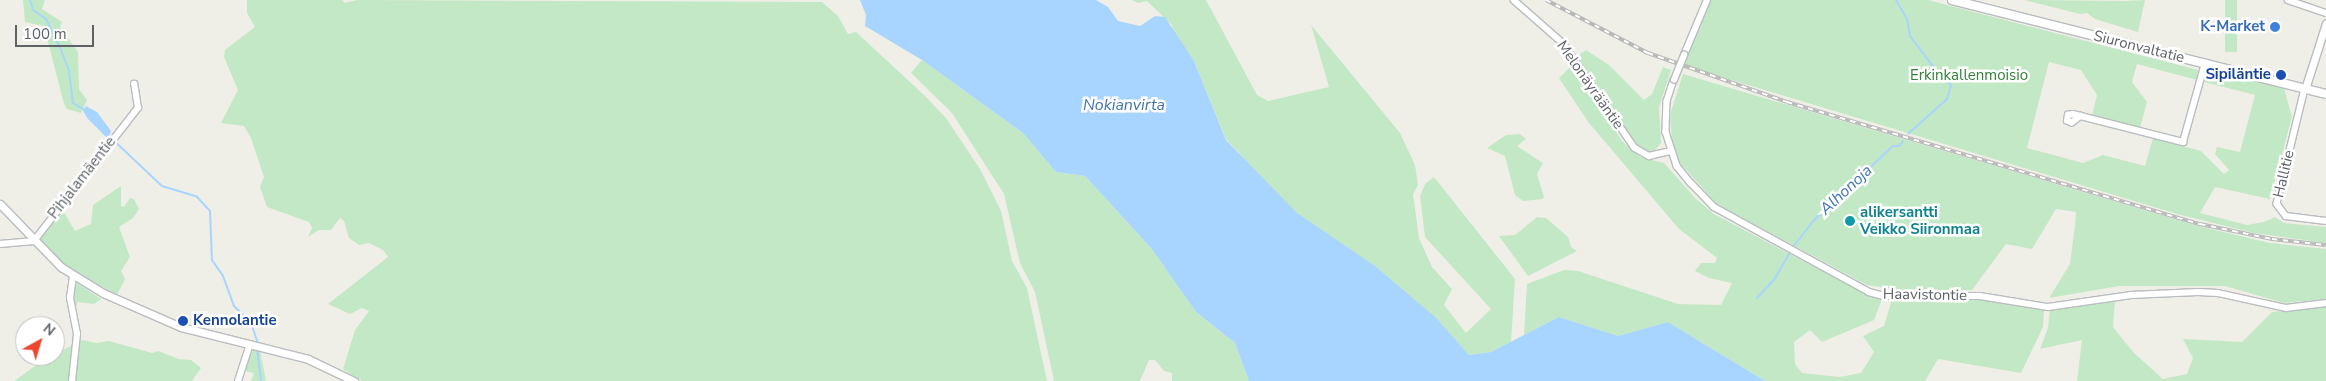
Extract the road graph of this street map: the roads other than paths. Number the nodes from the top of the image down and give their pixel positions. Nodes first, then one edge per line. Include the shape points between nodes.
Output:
1 (1514, 0) edge
2 (1707, 0) edge
3 (1952, 0) edge
4 (2288, 0) edge
5 (2326, 13) edge
6 (2326, 23) edge
7 (2205, 63) junction
8 (134, 84) dead end
9 (2305, 89) junction
10 (2326, 94) edge
11 (2082, 116) dead end
12 (1670, 151) junction
13 (0, 204) edge
14 (2326, 221) edge
15 (34, 241) junction
16 (0, 244) edge
17 (73, 276) junction
18 (2326, 302) edge
19 (250, 345) junction
20 (72, 381) edge
21 (238, 381) edge
22 (354, 381) edge

1 - 12 street, Melonäyrääntie via 1562,43 1636,148 1649,156
2 - 12 street, Haavistontie, bridge via 1674,80 1665,120
3 - 7 main road, Siuronvaltatie
4 - 5 street
6 - 9 street
7 - 9 main road, Siuronvaltatie
7 - 11 street via 2183,142
8 - 15 street, Pihjalamäentie via 138,108
9 - 10 main road, Siuronvaltatie
9 - 14 street, Hallitie via 2277,204 2286,216
12 - 18 street, Haavistontie via 1677,166 1714,207 1851,283 1884,296 1980,296 2048,307 2131,295 2198,292 2218,293 2286,308
13 - 15 street
15 - 16 street
15 - 17 street
17 - 19 street via 111,297 181,327
17 - 20 street via 70,298 77,334
19 - 21 street
19 - 22 street via 308,359

